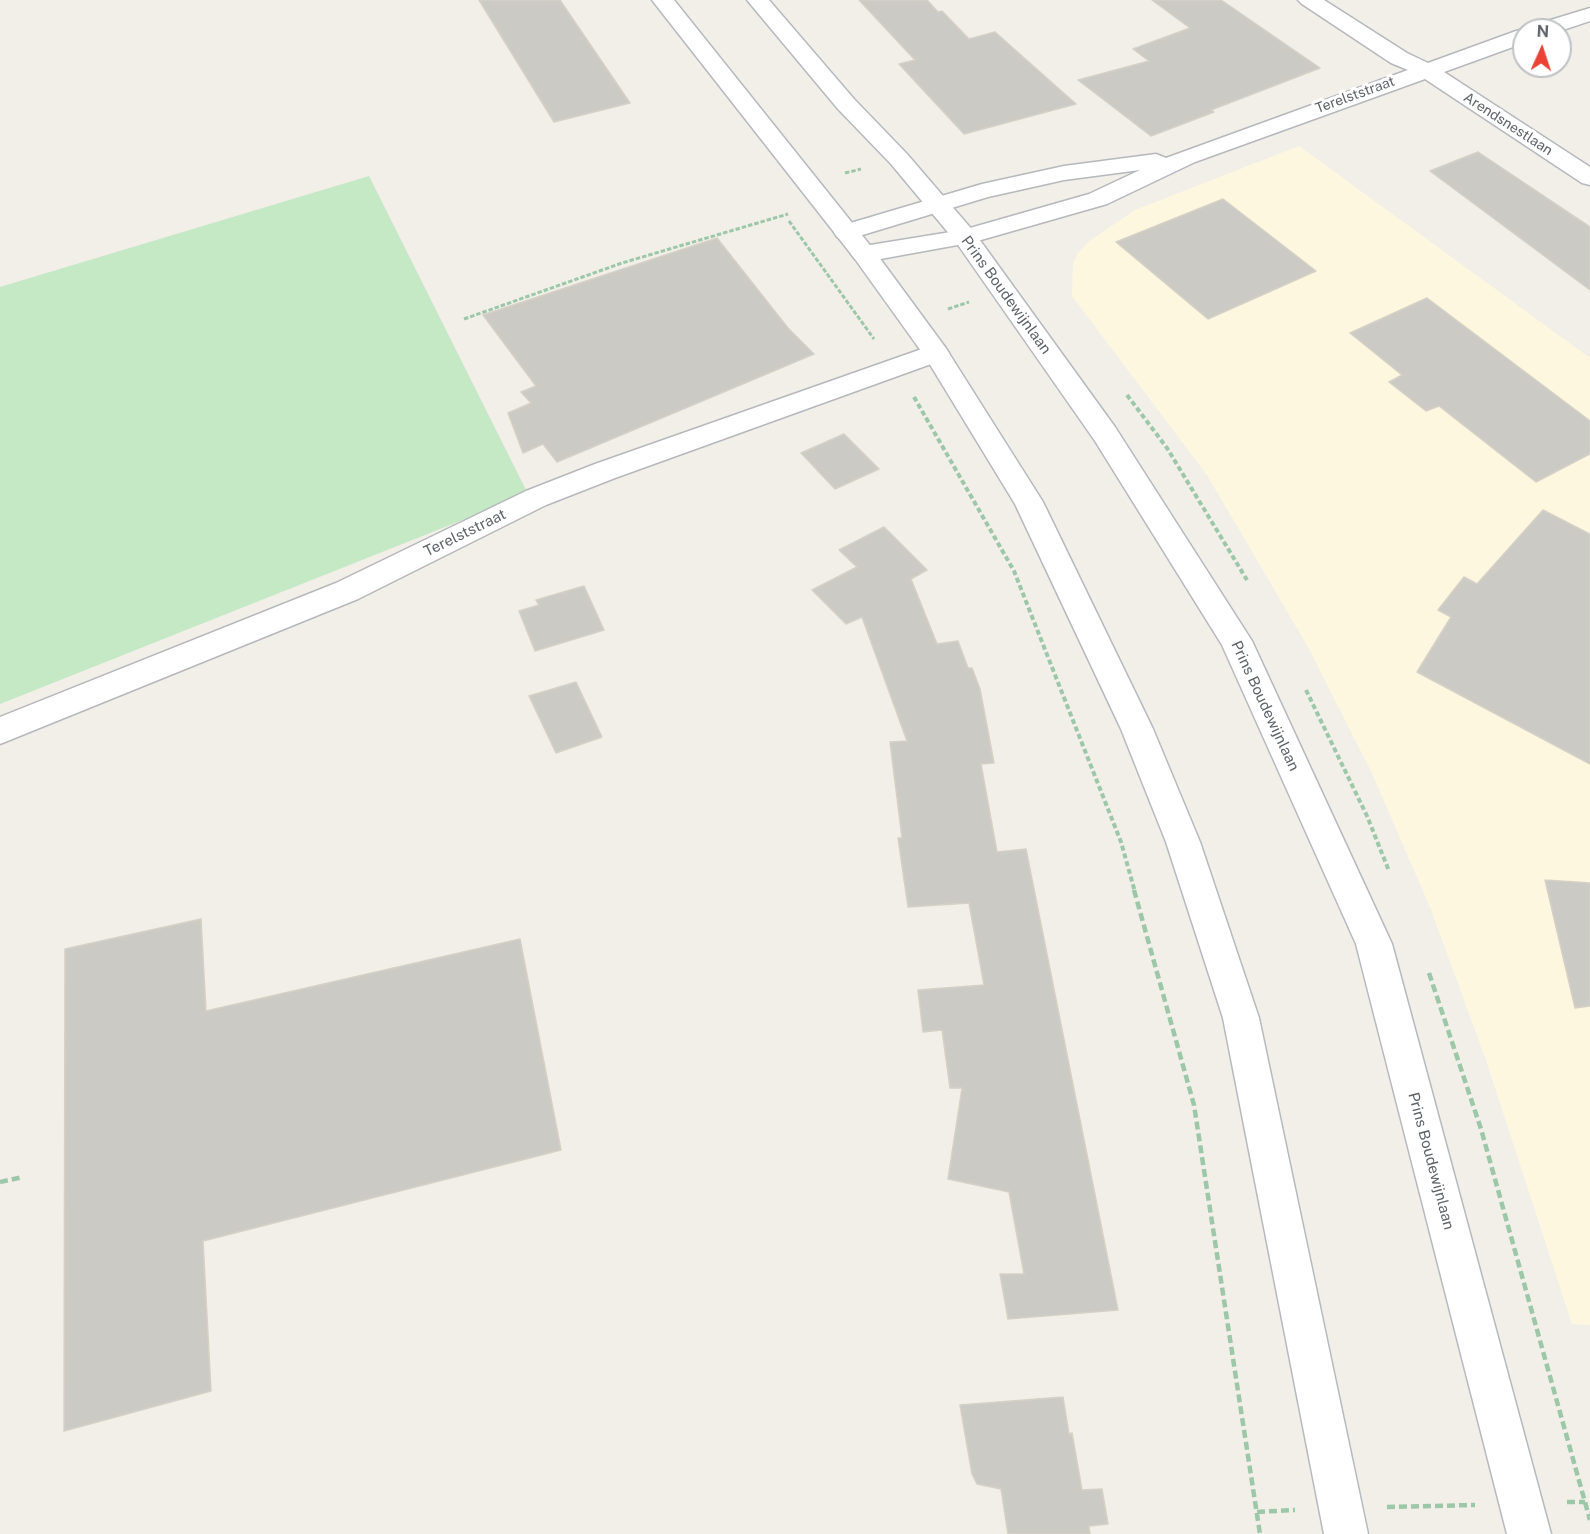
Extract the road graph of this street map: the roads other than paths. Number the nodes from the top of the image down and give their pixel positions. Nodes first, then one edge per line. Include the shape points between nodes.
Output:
1 (663, 0) edge
2 (758, 0) edge
3 (1310, 0) edge
4 (1590, 14) edge
5 (1572, 20) edge
6 (1512, 40) edge
7 (1426, 70) junction
8 (1187, 157) junction
9 (1590, 177) edge
10 (936, 203) junction
11 (965, 237) junction
12 (855, 243) junction
13 (936, 353) junction
14 (0, 731) edge
15 (1525, 1519) edge
16 (1344, 1521) edge

1 - 12 main road
2 - 10 main road, Prins Boudewijnlaan
3 - 7 main road, Arendsnestlaan via 1399,58
4 - 5 main road
6 - 7 main road, Terelststraat
7 - 8 main road, Terelststraat
7 - 9 main road, Arendsnestlaan
8 - 10 main road, Terelststraat via 1064,173
8 - 11 main road, Terelststraat via 1098,199
10 - 11 main road, Prins Boudewijnlaan
10 - 12 main road, Terelststraat
11 - 12 main road, Terelststraat
11 - 15 main road, Prins Boudewijnlaan via 1105,434 1236,641 1374,944
12 - 13 main road
13 - 14 main road, Terelststraat via 556,490 347,591
13 - 16 main road via 1029,502 1137,729 1183,842 1241,1018

